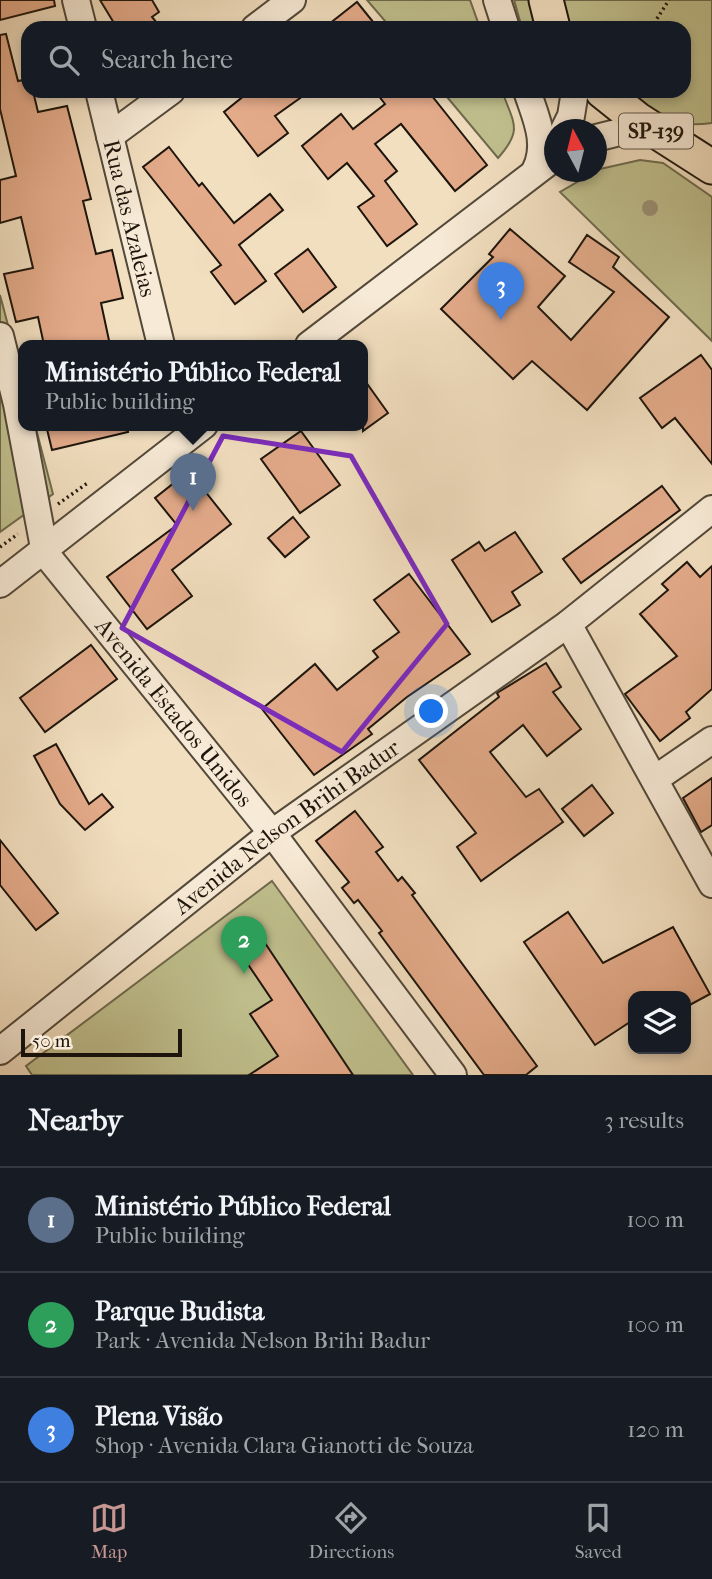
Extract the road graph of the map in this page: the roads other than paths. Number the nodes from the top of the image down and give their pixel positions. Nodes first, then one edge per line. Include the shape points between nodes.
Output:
1 (76, 0) edge
2 (292, 0) edge
3 (497, 0) edge
4 (546, 0) edge
5 (81, 21) edge
6 (264, 21) edge
7 (504, 21) edge
8 (551, 21) edge
9 (101, 98) edge
10 (162, 98) edge
11 (529, 98) edge
12 (574, 98) edge
13 (612, 98) edge
14 (567, 119) edge
15 (661, 134) junction
16 (607, 135) edge
17 (110, 136) junction
18 (712, 136) edge
19 (544, 158) edge
20 (544, 163) edge
21 (712, 167) edge
22 (0, 336) edge
23 (160, 340) edge
24 (315, 340) edge
25 (9, 411) edge
26 (189, 431) edge
27 (712, 509) edge
28 (45, 553) junction
29 (0, 584) edge
30 (568, 624) junction
31 (712, 740) edge
32 (655, 779) junction
33 (272, 833) junction
34 (712, 884) edge
35 (0, 1051) edge
36 (453, 1075) edge

1 - 5 street
2 - 6 street
3 - 7 street
4 - 8 main road
9 - 17 street, Rua das Azaleias
10 - 17 street
11 - 19 street
12 - 14 street
13 - 15 main road, SP-139
15 - 16 street via 624,131
15 - 18 main road via 683,139
15 - 21 main road, SP-139
17 - 23 street, Rua das Azaleias
20 - 24 street
22 - 25 street
25 - 28 street
26 - 28 street
27 - 30 street, Avenida Nelson Brihi Badur
28 - 29 street
28 - 33 street, Avenida Estados Unidos
30 - 32 street
30 - 33 street, Avenida Nelson Brihi Badur
31 - 32 street
32 - 34 street
33 - 35 street, Avenida Nelson Brihi Badur
33 - 36 street, Avenida Estados Unidos

